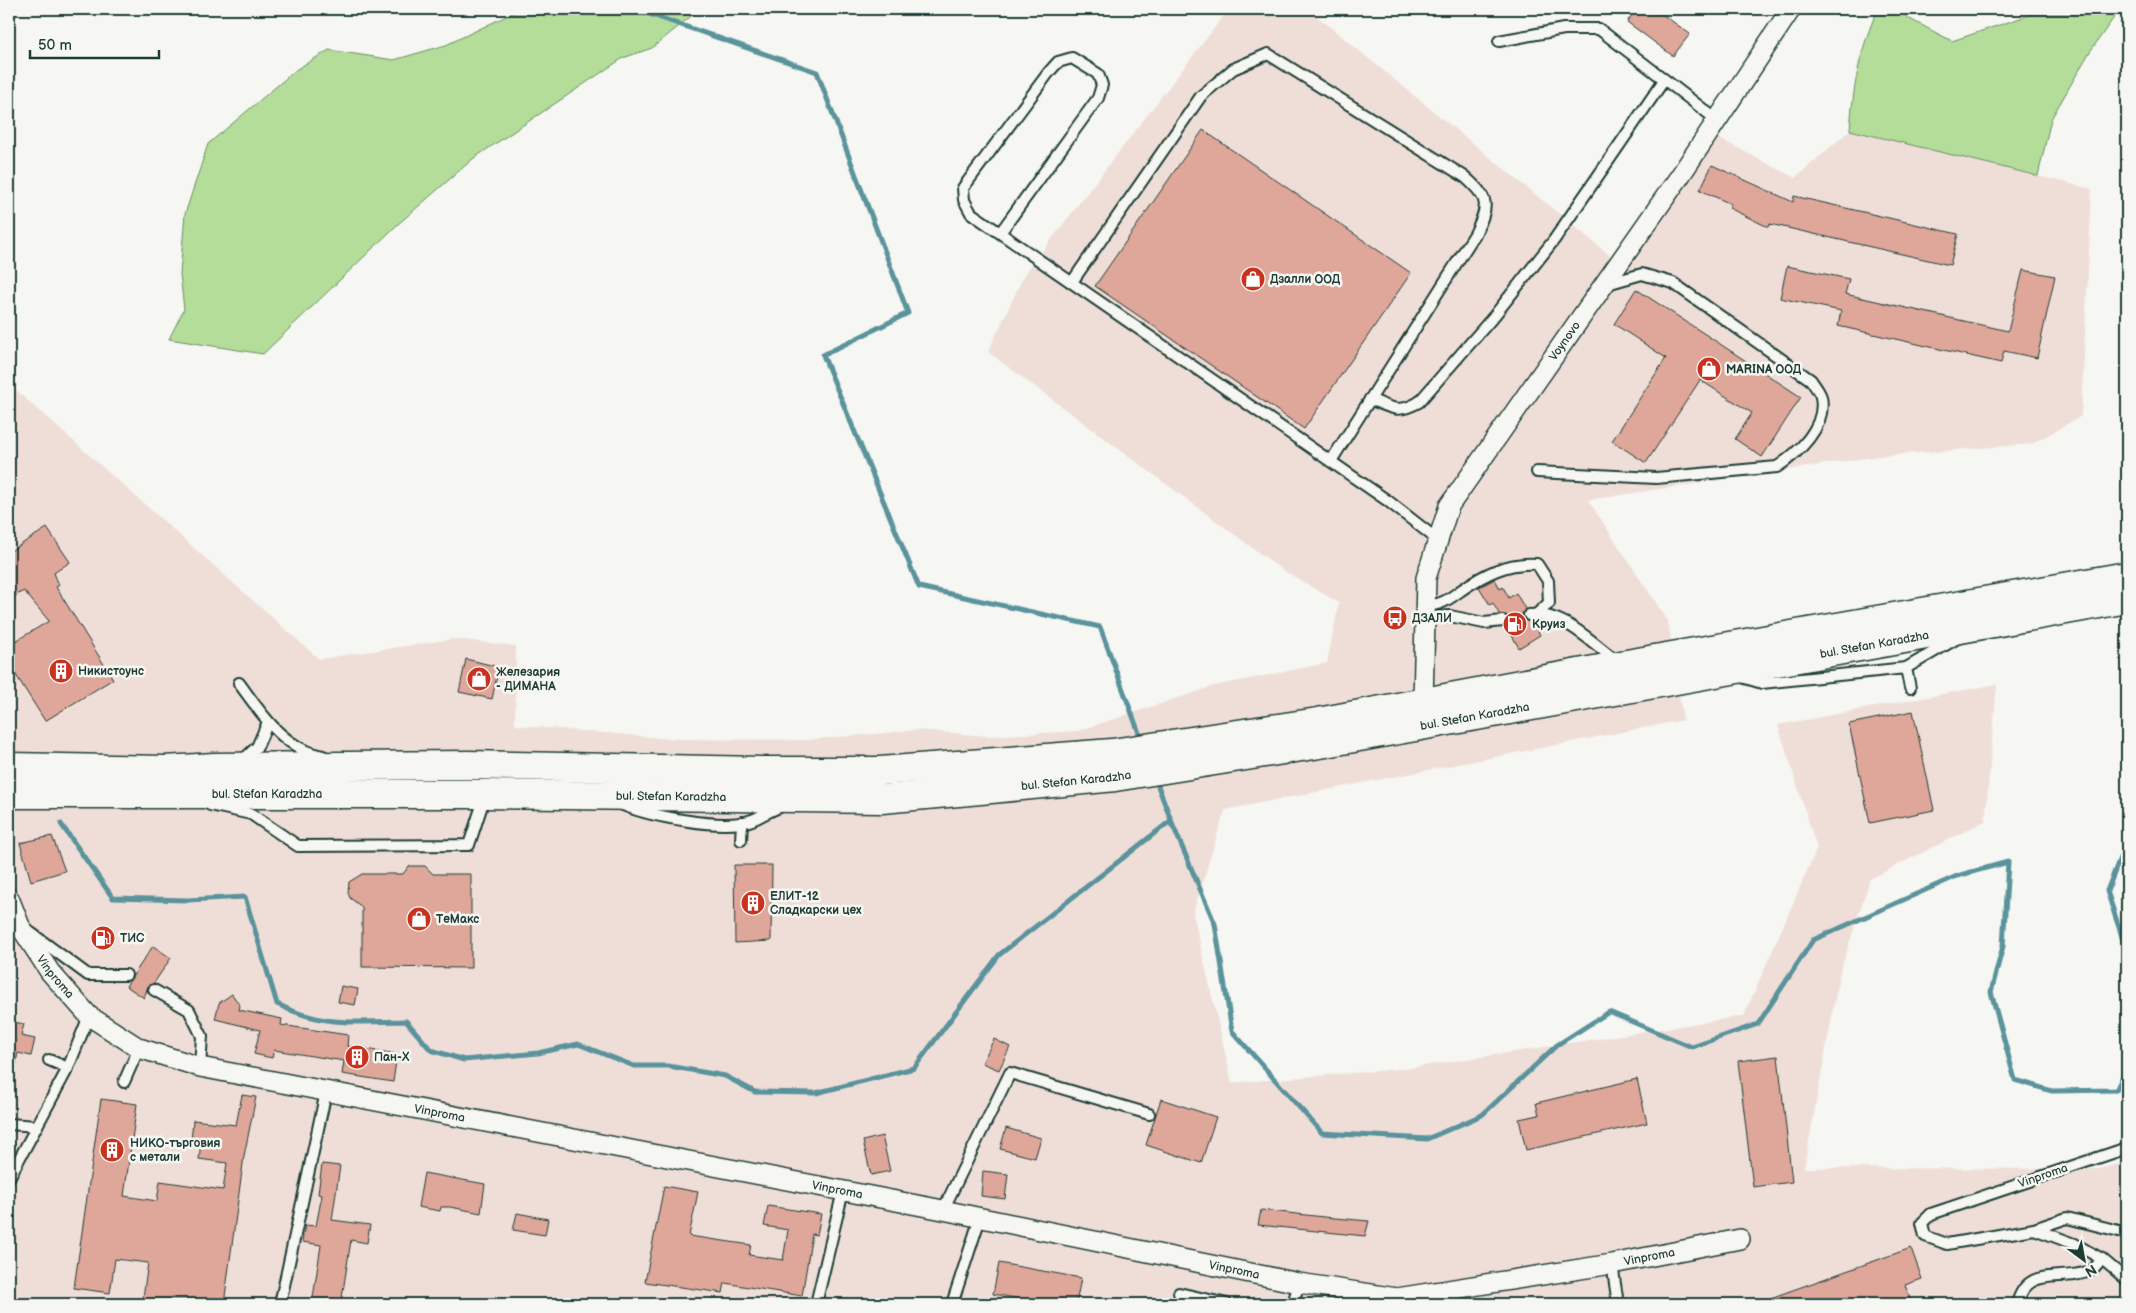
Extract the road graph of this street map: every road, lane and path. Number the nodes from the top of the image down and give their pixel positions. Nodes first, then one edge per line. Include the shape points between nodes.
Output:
1 (1791, 9) edge
2 (1499, 41) dead end
3 (1664, 80) junction
4 (1717, 120) junction
5 (1000, 233) junction
6 (1072, 282) junction
7 (1603, 285) junction
8 (1370, 399) junction
9 (1330, 461) junction
10 (1537, 472) dead end
11 (1438, 540) junction
12 (2127, 576) edge
13 (2127, 599) edge
14 (1425, 612) junction
15 (1503, 621) dead end
16 (1980, 624) junction
17 (1622, 665) junction
18 (1906, 668) junction
19 (1727, 672) junction
20 (239, 684) dead end
21 (1910, 688) dead end
22 (1428, 713) junction
23 (268, 722) junction
24 (214, 767) junction
25 (390, 767) junction
26 (13, 769) edge
27 (9, 794) edge
28 (486, 794) junction
29 (168, 795) junction
30 (602, 795) junction
31 (806, 798) junction
32 (742, 822) junction
33 (741, 840) dead end
34 (9, 898) edge
35 (20, 926) junction
36 (126, 975) dead end
37 (154, 990) dead end
38 (89, 1016) junction
39 (140, 1048) junction
40 (49, 1060) dead end
41 (200, 1067) junction
42 (68, 1068) junction
43 (124, 1082) dead end
44 (326, 1092) junction
45 (1149, 1114) dead end
46 (9, 1124) edge
47 (37, 1126) junction
48 (2127, 1148) edge
49 (9, 1178) edge
50 (843, 1191) junction
51 (943, 1210) junction
52 (980, 1218) junction
53 (2034, 1229) junction
54 (2127, 1233) edge
55 (1740, 1239) dead end
56 (2102, 1259) junction
57 (1612, 1264) junction
58 (2127, 1280) edge
59 (1299, 1283) junction
60 (1179, 1293) dead end
61 (280, 1304) edge
62 (816, 1304) edge
63 (952, 1304) edge
64 (1226, 1304) edge
65 (1293, 1304) edge
66 (1618, 1304) edge
67 (2017, 1304) edge

1 - 4 street, Voynovo
2 - 3 lane via 1564,29 1599,29
3 - 4 lane
3 - 8 lane via 1554,240 1494,316 1419,402 1396,410
4 - 7 street, Voynovo
5 - 5 lane via 971,213 964,200 963,188 1049,72 1058,62 1072,58 1098,74 1102,85 1098,98
5 - 6 lane
6 - 8 lane via 1201,96 1233,69 1268,54 1465,177 1482,192 1486,212 1475,234
6 - 9 lane
7 - 10 lane via 1642,274 1673,283 1812,380 1821,398 1814,434 1777,467 1656,478
7 - 11 street, Voynovo via 1450,506
8 - 9 lane
9 - 11 lane
11 - 14 street, Voynovo via 1426,578
12 - 17 main road, bul. Stefan Karadzha
13 - 16 main road, bul. Stefan Karadzha
14 - 15 lane via 1484,623
14 - 17 lane via 1492,572 1518,562 1536,564 1548,581 1548,603 1533,615 1553,617 1568,624
14 - 22 street, Voynovo
16 - 18 lane
16 - 19 main road, bul. Stefan Karadzha
17 - 22 main road, bul. Stefan Karadzha
18 - 19 lane via 1762,683
18 - 21 lane
19 - 22 main road, bul. Stefan Karadzha
20 - 23 lane
22 - 25 main road, bul. Stefan Karadzha via 1318,722 1112,753 880,771 468,764
22 - 31 main road, bul. Stefan Karadzha via 1115,777 882,799
23 - 24 lane via 257,747 247,758
23 - 25 lane via 300,749 317,755
24 - 25 main road, bul. Stefan Karadzha
24 - 26 main road, bul. Stefan Karadzha via 165,770
27 - 29 main road, bul. Stefan Karadzha
28 - 29 main road, bul. Stefan Karadzha
28 - 29 lane via 469,845 307,846 298,846 250,814
28 - 30 main road, bul. Stefan Karadzha
30 - 31 main road, bul. Stefan Karadzha
30 - 32 lane via 642,813 704,823
31 - 32 lane
32 - 33 lane
34 - 35 street, Vinproma
35 - 36 lane via 88,975
35 - 38 street, Vinproma via 50,972
37 - 41 lane via 190,1010 202,1036
38 - 39 street, Vinproma
38 - 42 lane
39 - 41 street, Vinproma
39 - 43 lane
40 - 42 lane
41 - 44 street, Vinproma
42 - 47 lane
44 - 50 street, Vinproma
44 - 61 lane
45 - 51 lane via 1010,1072
46 - 47 lane
47 - 49 lane
48 - 53 lane, Vinproma via 1932,1214 1922,1223 1925,1236 1947,1244
50 - 51 street, Vinproma
50 - 62 lane
51 - 52 street, Vinproma
52 - 59 street, Vinproma
52 - 63 lane
53 - 54 lane via 2067,1218
53 - 56 lane via 2075,1244
55 - 57 street, Vinproma
56 - 58 lane
56 - 67 lane via 2093,1270 2033,1280 2021,1290
57 - 59 street, Vinproma via 1397,1298
57 - 66 lane
59 - 65 lane
60 - 64 lane

